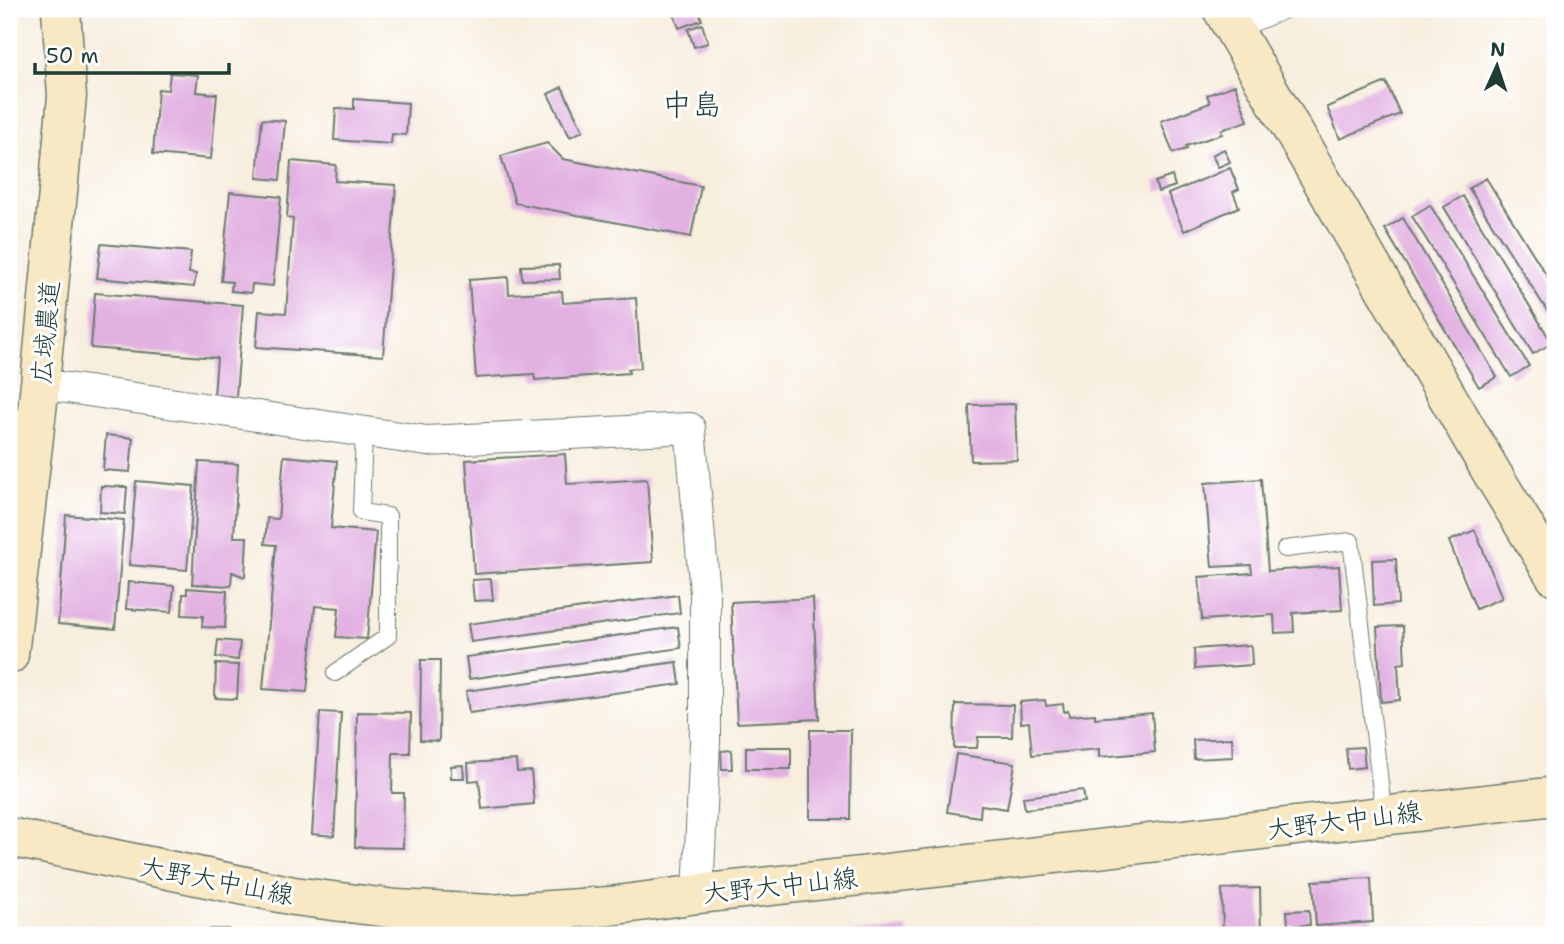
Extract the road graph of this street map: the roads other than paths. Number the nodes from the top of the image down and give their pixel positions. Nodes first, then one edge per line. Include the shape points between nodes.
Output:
1 (61, 9) edge
2 (1288, 9) edge
3 (1228, 20) edge
4 (40, 384) junction
5 (364, 431) junction
6 (1285, 548) dead end
7 (1555, 576) edge
8 (9, 654) edge
9 (335, 673) dead end
10 (1555, 796) edge
11 (1384, 816) junction
12 (9, 837) edge
13 (698, 894) junction

1 - 4 main road, 広域農道 via 67,96
2 - 3 lane
3 - 7 main road
4 - 5 street
4 - 8 main road, 広域農道
5 - 9 lane via 361,512 388,516 388,636
5 - 13 street via 427,441 690,428 705,593
6 - 11 lane via 1351,541
10 - 11 main road, 大野大中山線
11 - 13 main road, 大野大中山線
12 - 13 main road, 大野大中山線 via 294,896 396,909 490,914 610,906

